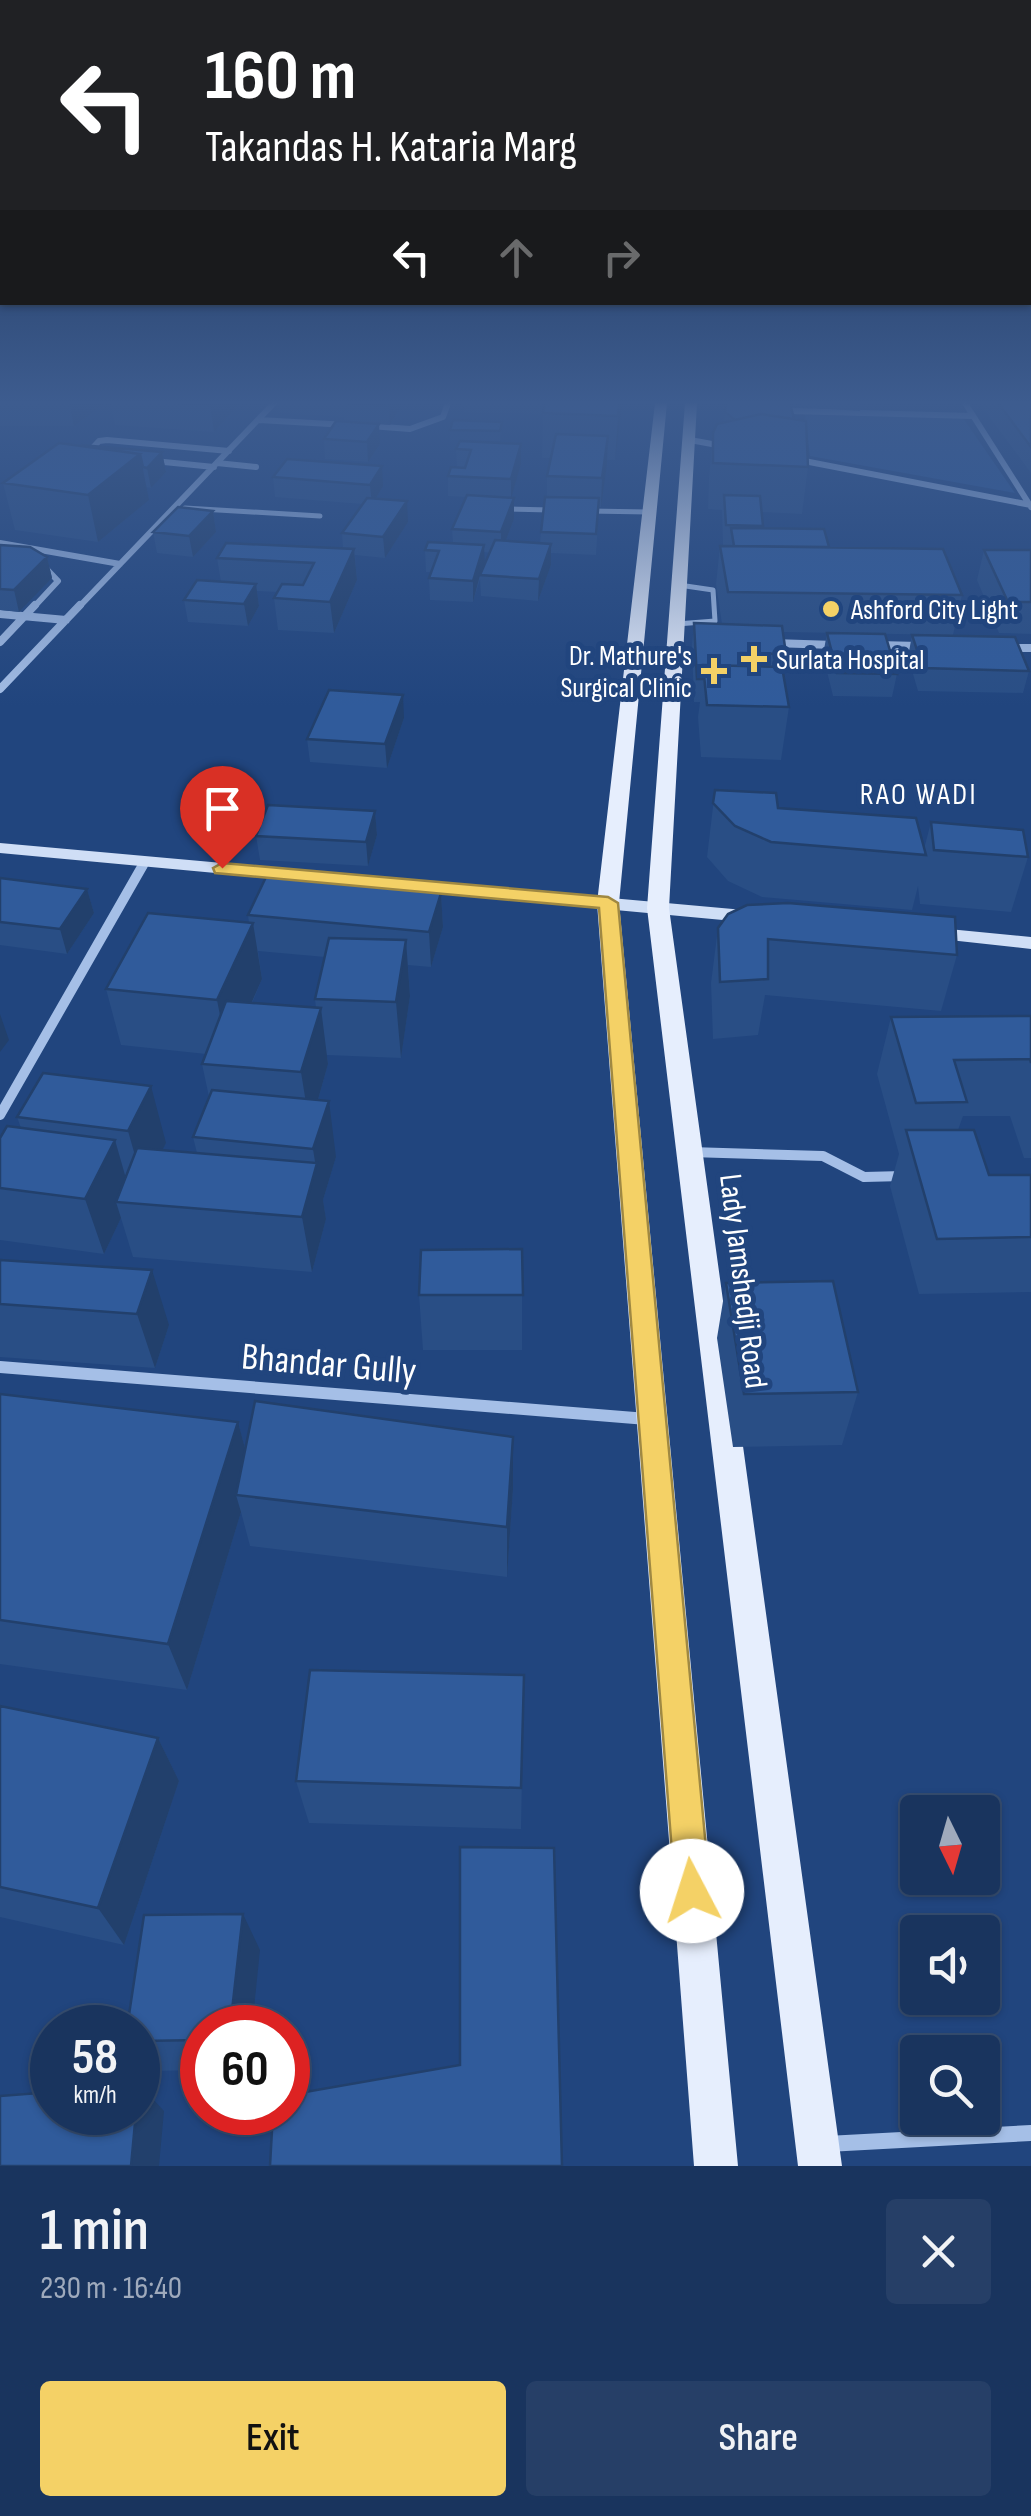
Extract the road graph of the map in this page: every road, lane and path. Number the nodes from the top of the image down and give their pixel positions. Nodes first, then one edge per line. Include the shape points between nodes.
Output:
1 (178, 504) edge
2 (650, 504) edge
3 (686, 504) edge
4 (174, 508) junction
5 (492, 509) edge
6 (566, 510) edge
7 (586, 511) edge
8 (649, 512) junction
9 (320, 516) dead end
10 (0, 544) edge
11 (34, 560) edge
12 (120, 564) junction
13 (680, 585) junction
14 (0, 614) edge
15 (25, 616) junction
16 (66, 620) junction
17 (676, 633) junction
18 (0, 642) edge
19 (696, 642) edge
20 (754, 643) edge
21 (853, 645) edge
22 (873, 645) edge
23 (932, 646) edge
24 (992, 648) edge
25 (1031, 648) edge
26 (2, 685) edge
27 (0, 848) edge
28 (145, 862) junction
29 (608, 903) junction
30 (658, 908) junction
31 (776, 918) edge
32 (913, 932) edge
33 (1031, 942) edge
34 (0, 1115) edge
35 (690, 1152) junction
36 (920, 1176) edge
37 (2, 1371) edge
38 (652, 1419) junction
39 (1031, 2134) edge
40 (819, 2155) edge
41 (716, 2166) edge

1 - 4 street
2 - 8 main road
3 - 13 main road, Lady Jamshedji Road
4 - 9 lane
4 - 12 street
5 - 6 lane
7 - 8 lane
8 - 29 main road
10 - 12 street
11 - 15 street via 58,581
12 - 16 street
13 - 17 main road, Lady Jamshedji Road
13 - 17 lane via 713,590 715,621
14 - 15 street
15 - 16 street
15 - 18 street
16 - 26 street
17 - 19 street
17 - 30 main road, Lady Jamshedji Road
20 - 21 street
22 - 23 street
24 - 25 street
27 - 28 main road
28 - 29 main road
28 - 34 street
29 - 30 main road
29 - 38 main road
30 - 31 main road
30 - 35 main road, Lady Jamshedji Road
32 - 33 main road
35 - 36 street via 823,1156 864,1177
35 - 40 main road, Lady Jamshedji Road
37 - 38 street, Bhandar Gully
38 - 41 main road
39 - 40 street

